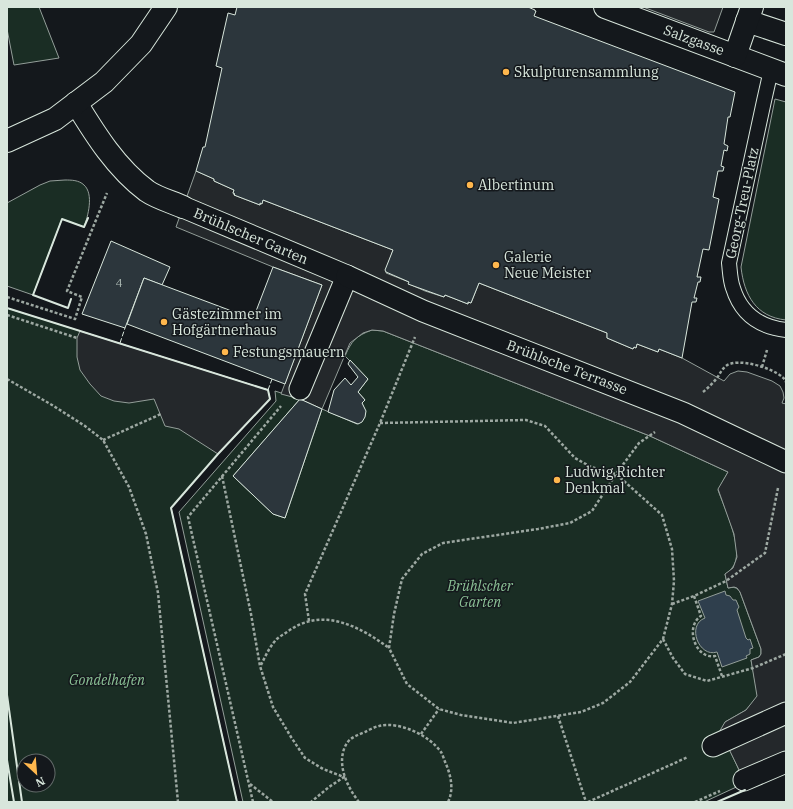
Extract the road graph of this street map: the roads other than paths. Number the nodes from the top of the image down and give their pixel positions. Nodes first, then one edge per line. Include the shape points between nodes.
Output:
1 (166, 7) edge
2 (605, 7) edge
3 (749, 14) edge
4 (786, 34) edge
5 (735, 56) junction
6 (779, 73) edge
7 (76, 103) junction
8 (8, 141) edge
9 (183, 207) joint
10 (347, 276) junction
11 (786, 330) edge
12 (300, 389) road end
13 (785, 462) edge
14 (786, 713) edge
15 (713, 746) road end
16 (786, 762) edge
17 (744, 780) dead end

1 - 7 street via 141,44 104,82
2 - 5 street, Salzgasse
3 - 4 street
3 - 5 street, Salzgasse
5 - 6 street, Georg-Treu-Platz
6 - 11 lane, Georg-Treu-Platz via 764,101 729,263 732,287 741,305 752,318
7 - 8 street via 55,119
7 - 9 street, Brühlscher Garten via 104,147 128,174 148,192
9 - 10 street, Brühlscher Garten
10 - 12 street
10 - 13 street, Brühlsche Terrasse via 423,311 684,412
14 - 15 street
16 - 17 street

